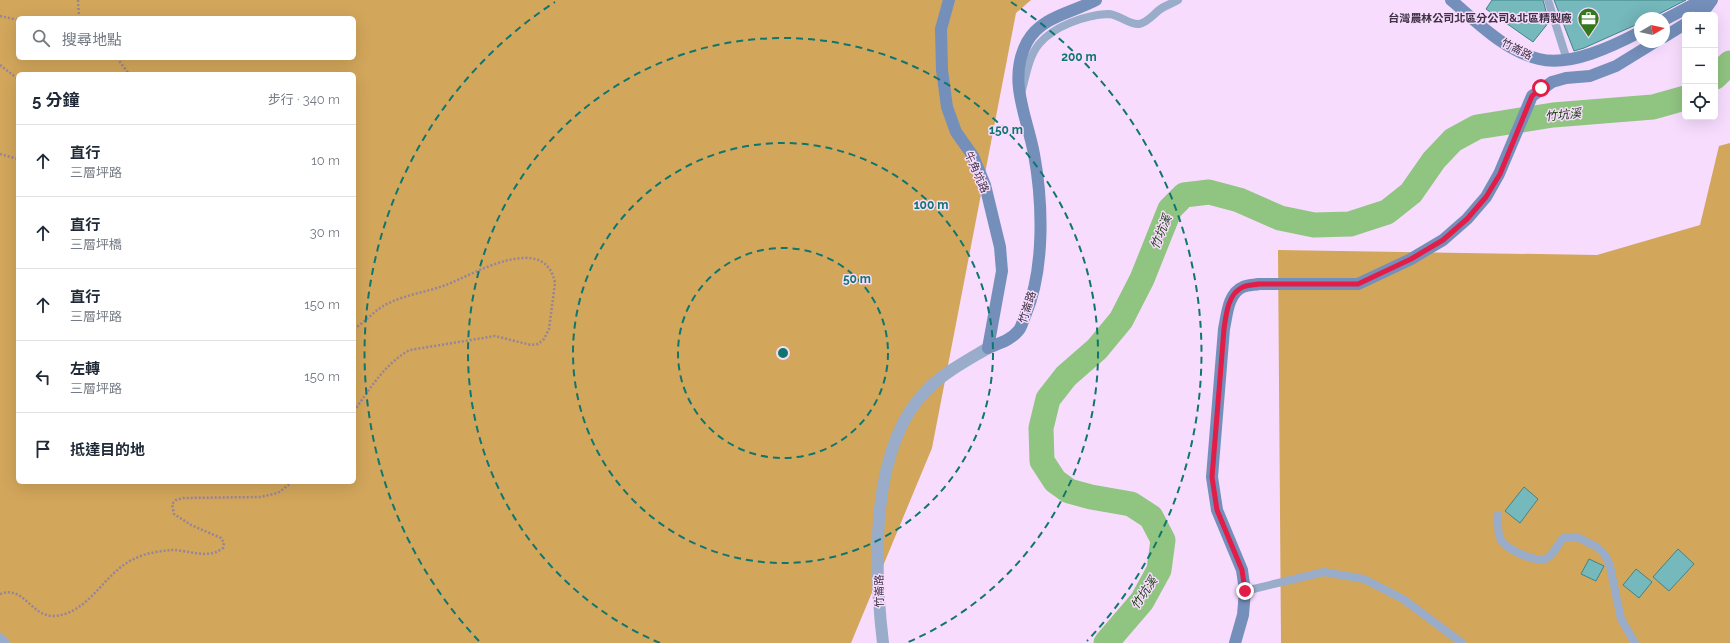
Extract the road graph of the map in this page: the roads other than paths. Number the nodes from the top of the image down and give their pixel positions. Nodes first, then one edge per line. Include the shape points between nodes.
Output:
1 (949, 0) edge
2 (1096, 0) edge
3 (1178, 0) edge
4 (1451, 0) edge
5 (1548, 0) edge
6 (1702, 0) edge
7 (1712, 0) edge
8 (1702, 12) edge
9 (1670, 17) edge
10 (1682, 26) edge
11 (1670, 33) edge
12 (1634, 35) edge
13 (1645, 48) edge
14 (1567, 60) junction
15 (1020, 98) junction
16 (988, 348) junction
17 (1498, 515) dead end
18 (1245, 591) junction
19 (0, 637) edge
20 (6, 643) edge
21 (883, 643) edge
22 (1234, 643) edge
23 (1462, 643) edge
24 (1635, 643) edge

1 - 16 street, 牛角坑路 via 941,29 942,70 947,108 956,132 973,156 985,185 1000,247 1002,271
2 - 15 street, 竹崙路 via 1039,26 1027,42 1019,69
3 - 15 lane via 1142,23 1132,23 1116,15 1096,16 1063,26 1039,45 1032,57
4 - 14 street, 竹崙路 via 1492,35 1519,52 1539,60
5 - 14 lane
6 - 9 street
7 - 8 street
10 - 11 street
12 - 14 street, 竹崙路 via 1620,43
13 - 18 street via 1616,66 1601,72 1552,82 1532,96 1502,169 1486,197 1467,219 1443,240 1374,278 1358,284 1259,284 1243,287 1235,293 1228,308 1224,329 1212,477 1217,510 1242,570
15 - 16 street, 竹崙路 via 1034,154 1039,193 1040,242 1029,307 1019,329 1008,340
16 - 21 street, 竹崙路 via 942,376 927,389 910,409 894,443 881,496 878,533 879,610
17 - 24 lane via 1501,540 1507,548 1525,556 1546,558 1563,538 1570,536 1597,547 1605,555 1610,566 1621,620
18 - 22 street via 1243,615
18 - 23 lane via 1324,572 1364,579 1403,599
19 - 20 lane

